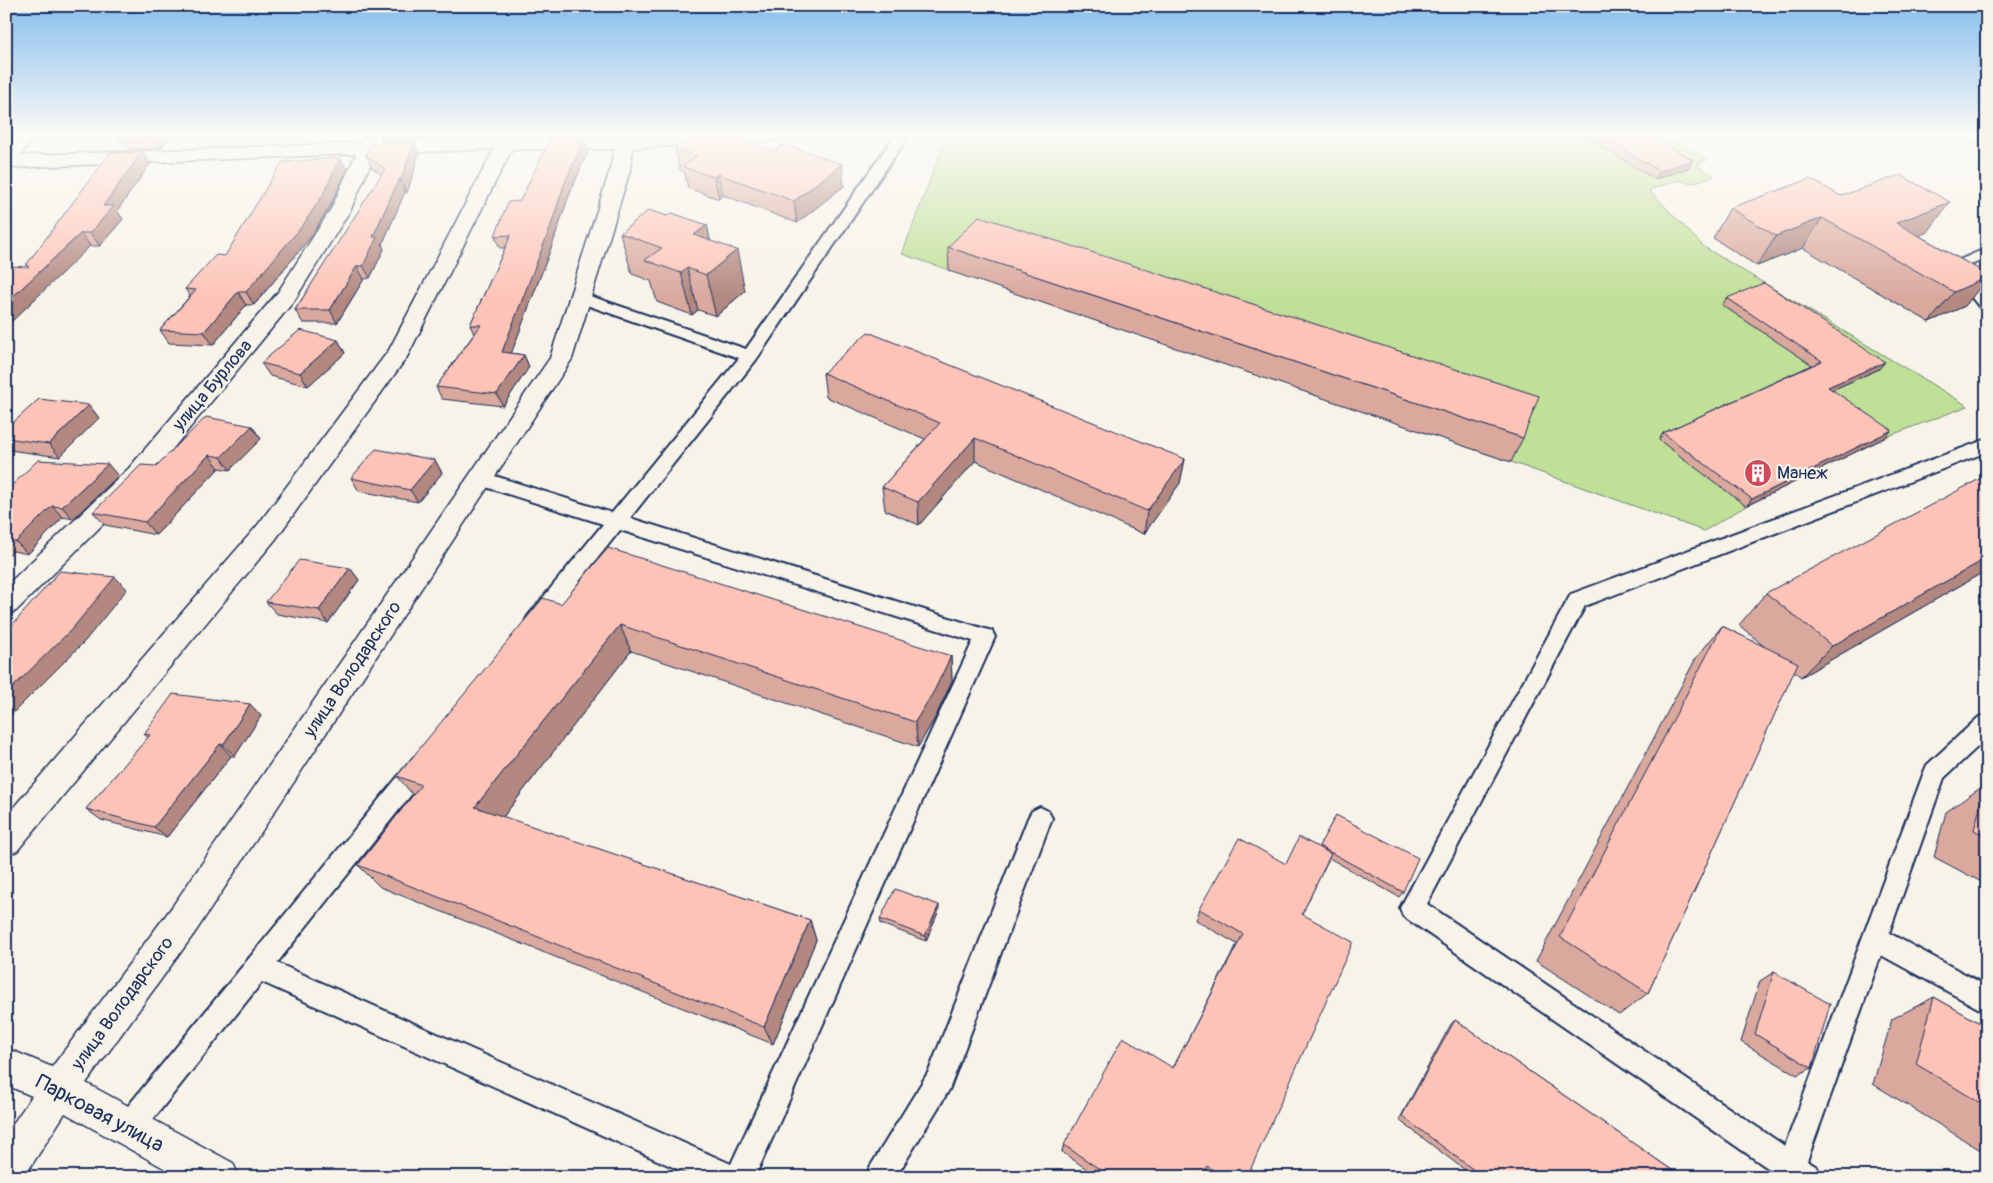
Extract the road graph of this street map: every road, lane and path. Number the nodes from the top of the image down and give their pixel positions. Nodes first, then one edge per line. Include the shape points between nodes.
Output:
1 (349, 190) edge
2 (482, 190) edge
3 (614, 190) edge
4 (864, 190) edge
5 (1987, 252) edge
6 (581, 298) junction
7 (1987, 306) edge
8 (750, 356) junction
9 (1987, 445) edge
10 (480, 478) junction
11 (616, 521) junction
12 (6, 603) edge
13 (524, 636) edge
14 (1987, 724) edge
15 (431, 752) edge
16 (1040, 818) dead end
17 (6, 840) edge
18 (1874, 938) junction
19 (259, 968) junction
20 (1987, 1000) edge
21 (6, 1066) edge
22 (59, 1089) junction
23 (129, 1127) junction
24 (6, 1169) edge
25 (1795, 1173) edge
26 (219, 1177) edge
27 (728, 1177) edge
28 (740, 1177) edge
29 (880, 1177) edge

1 - 12 street, улица Бурлова via 341,209 286,296 138,474
2 - 17 street via 399,352 266,533
3 - 6 street, улица Володарского
4 - 8 lane
5 - 7 lane via 1955,268
6 - 8 lane
6 - 10 street, улица Володарского via 561,359
8 - 11 lane
9 - 25 lane via 1578,600 1412,908
10 - 11 lane
10 - 22 street, улица Володарского via 184,920
11 - 13 lane
11 - 28 lane via 985,637
14 - 18 lane via 1935,772
15 - 19 lane
16 - 29 lane via 939,1080
18 - 20 lane
18 - 25 lane
19 - 23 lane
19 - 27 lane
21 - 22 street, Парковая улица
22 - 23 street, Парковая улица
22 - 24 street, улица Володарского
23 - 26 street, Парковая улица

